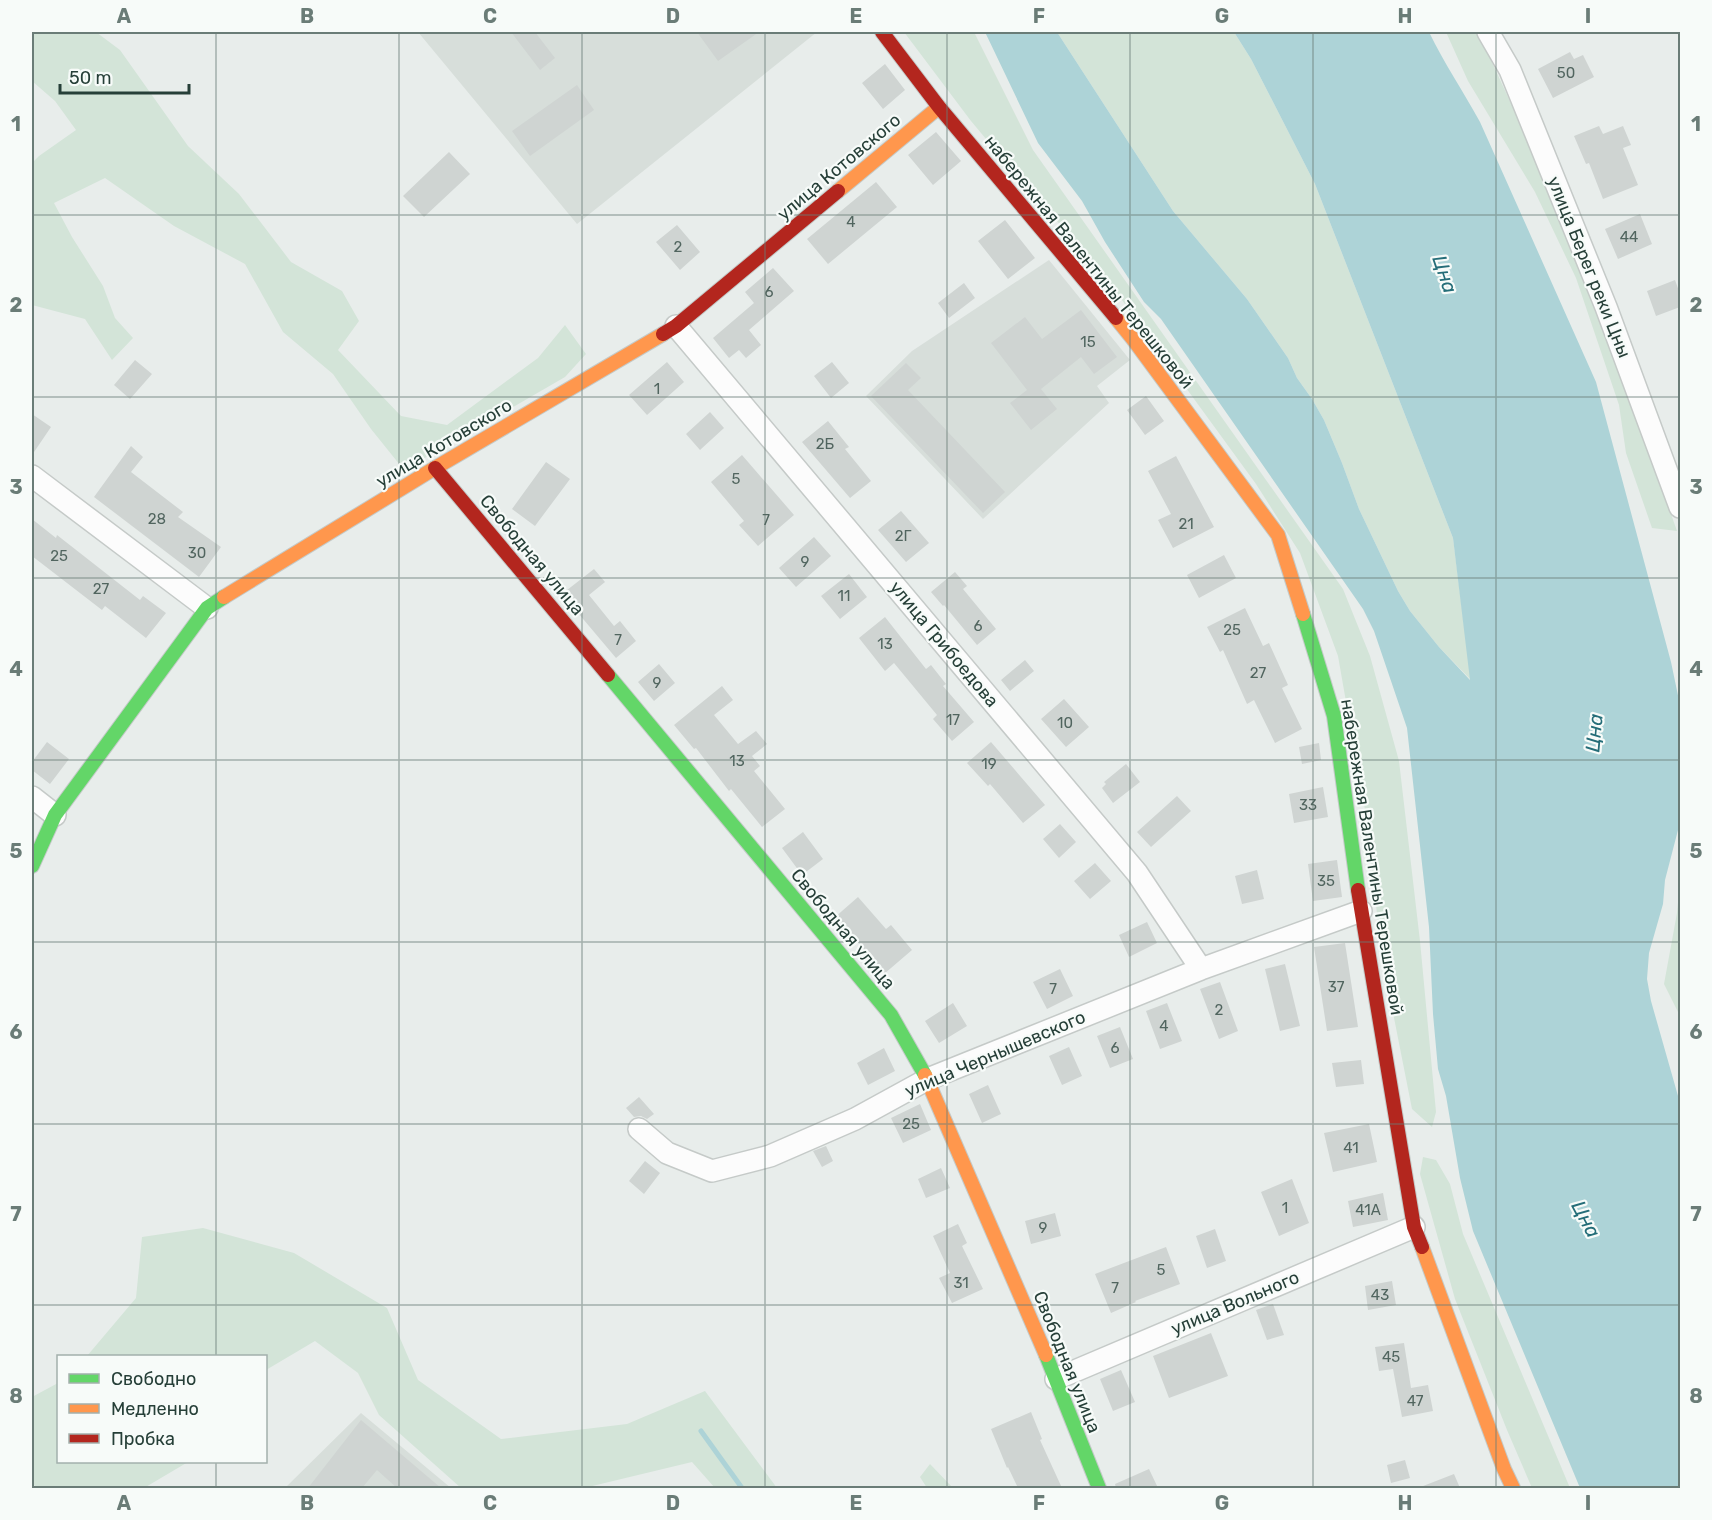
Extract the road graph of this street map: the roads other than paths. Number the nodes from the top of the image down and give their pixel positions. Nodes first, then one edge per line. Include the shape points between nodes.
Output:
1 (882, 32) edge
2 (1488, 32) edge
3 (939, 107) junction
4 (676, 326) junction
5 (435, 468) junction
6 (32, 476) edge
7 (1680, 507) edge
8 (207, 608) junction
9 (32, 796) edge
10 (55, 814) junction
11 (32, 866) edge
12 (1361, 911) junction
13 (1201, 969) junction
14 (928, 1078) junction
15 (639, 1129) dead end
16 (1414, 1227) junction
17 (1056, 1379) junction
18 (1099, 1488) edge
19 (1513, 1488) edge

1 - 3 street, набережная Валентины Терешковой
2 - 7 street, улица Берег реки Цны via 1510,70 1606,307
3 - 4 street, улица Котовского
3 - 12 street, набережная Валентины Терешковой via 1133,339 1278,535 1334,716
4 - 5 street, улица Котовского
4 - 13 street, улица Грибоедова via 1137,873
5 - 8 street, улица Котовского
5 - 14 street, Свободная улица via 891,1015
6 - 8 street
8 - 10 street, улица Котовского
9 - 10 street
10 - 11 street, улица Котовского
12 - 13 street, улица Чернышевского
12 - 16 street, набережная Валентины Терешковой
13 - 14 street, улица Чернышевского
14 - 15 street, улица Чернышевского via 855,1119 770,1156 712,1171 667,1154
14 - 17 street, Свободная улица
16 - 17 street, улица Вольного
16 - 19 street, набережная Валентины Терешковой
17 - 18 street, Свободная улица

